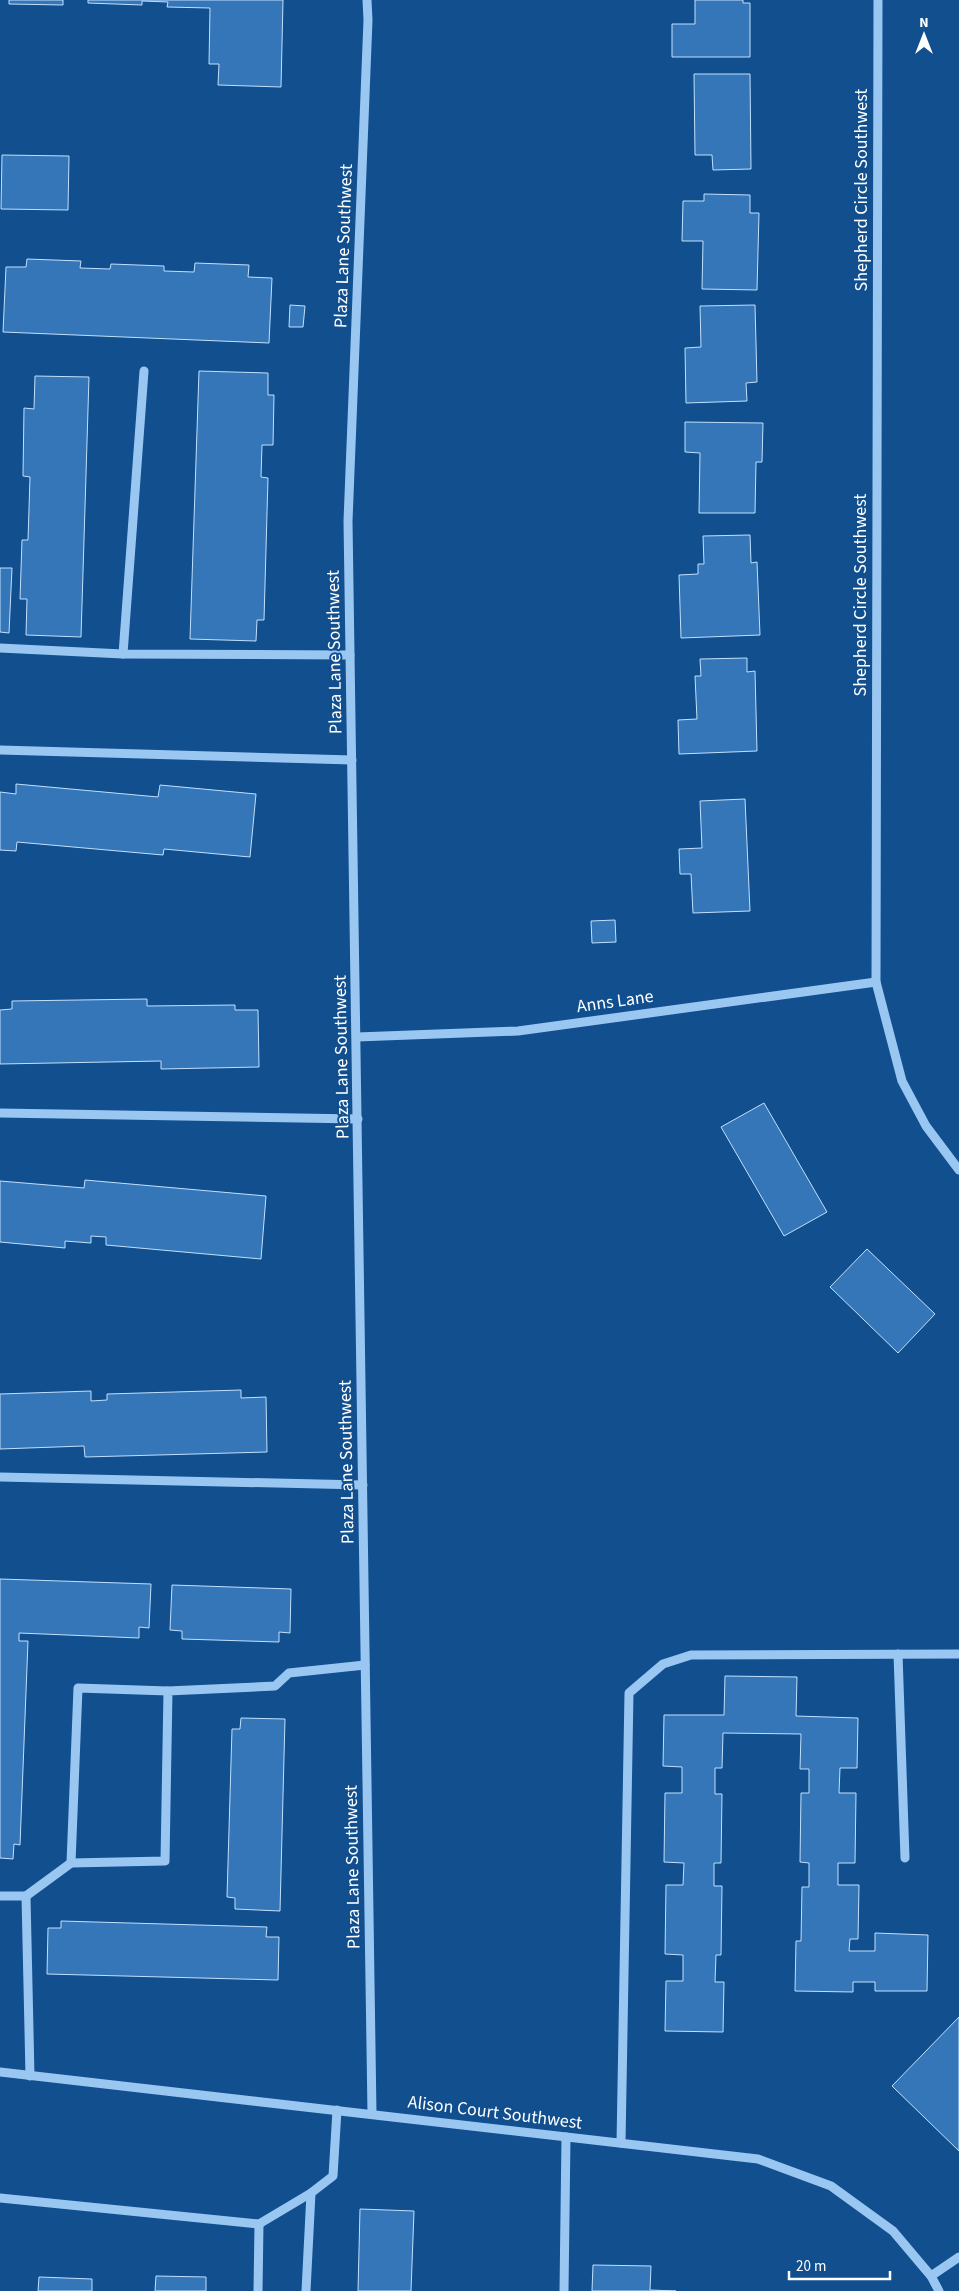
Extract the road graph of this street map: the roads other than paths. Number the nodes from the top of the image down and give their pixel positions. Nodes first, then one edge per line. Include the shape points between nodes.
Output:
1 (367, 0) edge
2 (878, 0) edge
3 (144, 370) dead end
4 (0, 648) edge
5 (123, 654) junction
6 (350, 655) junction
7 (0, 750) edge
8 (352, 760) junction
9 (876, 982) junction
10 (357, 1037) junction
11 (0, 1113) edge
12 (358, 1119) junction
13 (959, 1170) edge
14 (0, 1477) edge
15 (363, 1485) junction
16 (898, 1654) junction
17 (959, 1654) edge
18 (365, 1665) junction
19 (168, 1690) junction
20 (905, 1858) dead end
21 (72, 1863) junction
22 (0, 1896) edge
23 (26, 1896) junction
24 (0, 2072) edge
25 (30, 2076) junction
26 (337, 2110) junction
27 (372, 2114) junction
28 (566, 2137) junction
29 (621, 2143) junction
30 (311, 2193) junction
31 (0, 2198) edge
32 (259, 2224) junction
33 (959, 2257) edge
34 (931, 2276) junction
35 (258, 2291) edge
36 (306, 2291) edge
37 (564, 2291) edge
38 (939, 2291) edge

1 - 6 street, Plaza Lane Southwest via 348,521
2 - 9 street, Shepherd Circle Southwest
3 - 5 street
4 - 5 street
5 - 6 street
6 - 8 street, Plaza Lane Southwest
7 - 8 street
8 - 10 street, Plaza Lane Southwest
9 - 10 street, Anns Lane via 518,1031
9 - 13 street, Shepherd Circle Southwest via 902,1081 926,1126
10 - 12 street, Plaza Lane Southwest
11 - 12 street
12 - 15 street, Plaza Lane Southwest
14 - 15 street
15 - 18 street, Plaza Lane Southwest
16 - 17 street
16 - 20 street
16 - 29 street via 691,1655 663,1664 629,1693
18 - 19 street via 288,1672 275,1686
18 - 27 street, Plaza Lane Southwest
19 - 21 street via 165,1862
19 - 21 street via 78,1688
21 - 23 street
22 - 23 street
23 - 25 street
24 - 25 street, Alison Court Southwest
25 - 26 street, Alison Court Southwest
26 - 27 street, Alison Court Southwest
26 - 30 street via 333,2176
27 - 28 street, Alison Court Southwest
28 - 29 street, Alison Court Southwest
28 - 37 street
29 - 34 street, Alison Court Southwest via 758,2159 831,2186 893,2231
30 - 32 street
30 - 36 street
31 - 32 street
32 - 35 street
33 - 34 street
34 - 38 street, Alison Court Southwest

